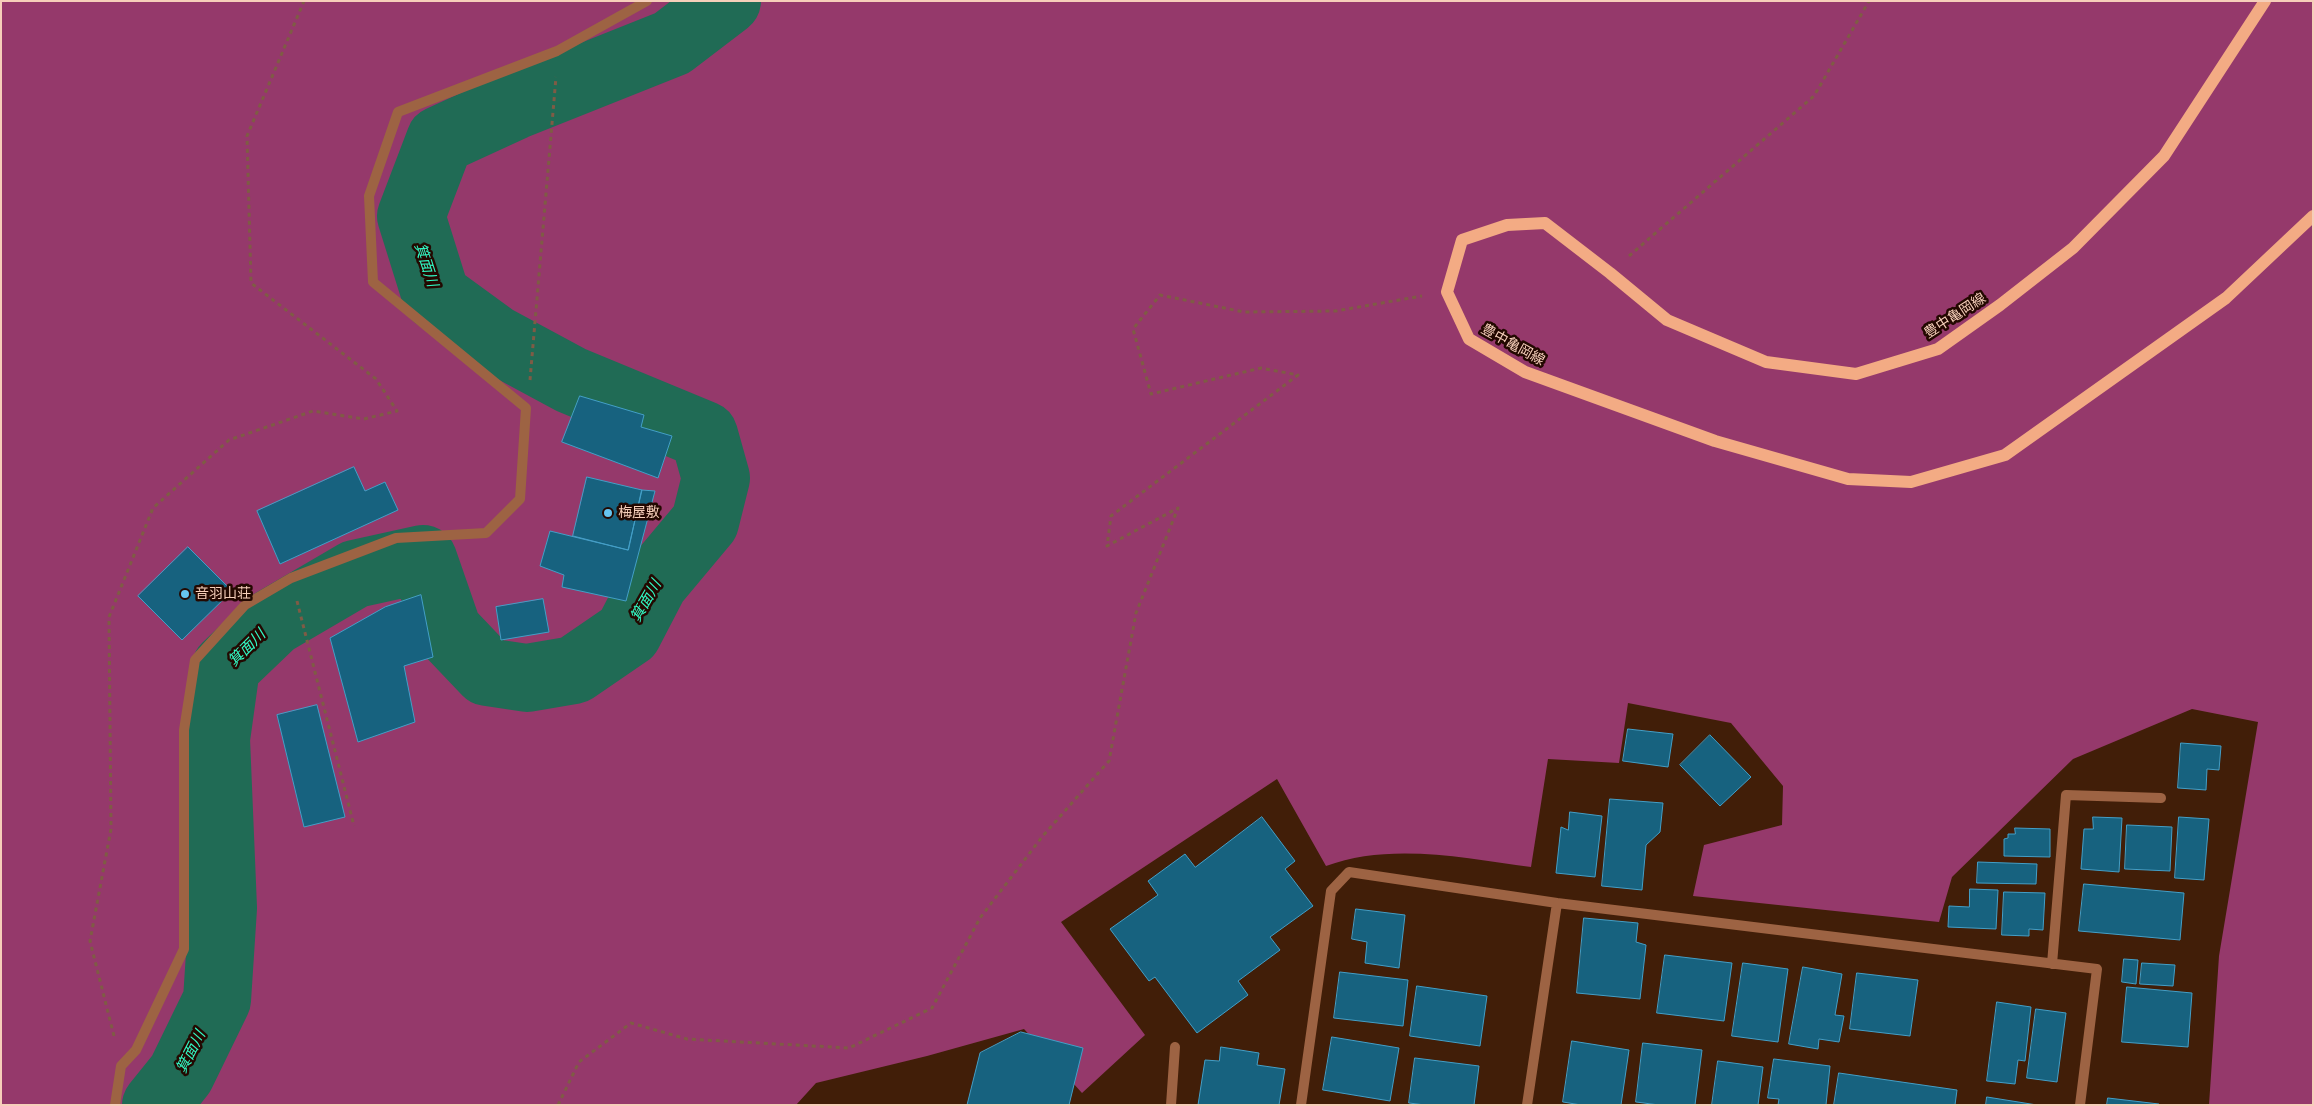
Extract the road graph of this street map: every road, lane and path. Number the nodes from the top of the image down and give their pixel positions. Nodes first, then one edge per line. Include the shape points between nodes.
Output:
1 (304, 1) edge
2 (647, 1) edge
3 (1869, 1) edge
4 (2265, 1) edge
5 (556, 74) dead end
6 (2313, 216) edge
7 (1610, 273) junction
8 (1447, 292) junction
9 (529, 386) dead end
10 (305, 628) dead end
11 (2161, 798) dead end
12 (354, 826) dead end
13 (1557, 903) junction
14 (2052, 964) junction
15 (1175, 1047) dead end
16 (121, 1066) junction
17 (116, 1105) edge
18 (558, 1105) edge
19 (1171, 1105) edge
20 (1301, 1105) edge
21 (1527, 1105) edge
22 (2080, 1105) edge

1 - 16 path via 247,136 251,283 376,379 397,412 364,419 313,411 229,440 153,508 109,617 112,829 90,942
2 - 16 street via 558,51 398,112 369,196 373,282 526,408 520,499 486,533 396,538 291,578 245,605 195,660 184,730 184,949 136,1050
3 - 7 path via 1814,96
4 - 7 main road, 豊中亀岡線 via 2164,156 2073,248 1938,349 1856,374 1766,362 1667,320
5 - 9 path
6 - 8 main road, 豊中亀岡線 via 2226,298 2005,455 1911,482 1848,479 1724,444 1525,372 1469,339
7 - 8 main road, 豊中亀岡線 via 1545,223 1507,225 1462,240
8 - 18 path via 1336,311 1244,312 1160,295 1133,329 1151,394 1261,368 1298,375 1111,516 1107,546 1178,508 1136,612 1109,761 1042,836 980,918 932,1008 849,1048 688,1038 631,1023 579,1062
10 - 12 path
11 - 14 street via 2066,795
13 - 14 street
13 - 20 street via 1349,872 1332,891
13 - 21 street
14 - 22 street via 2097,969
15 - 19 street
16 - 17 street

